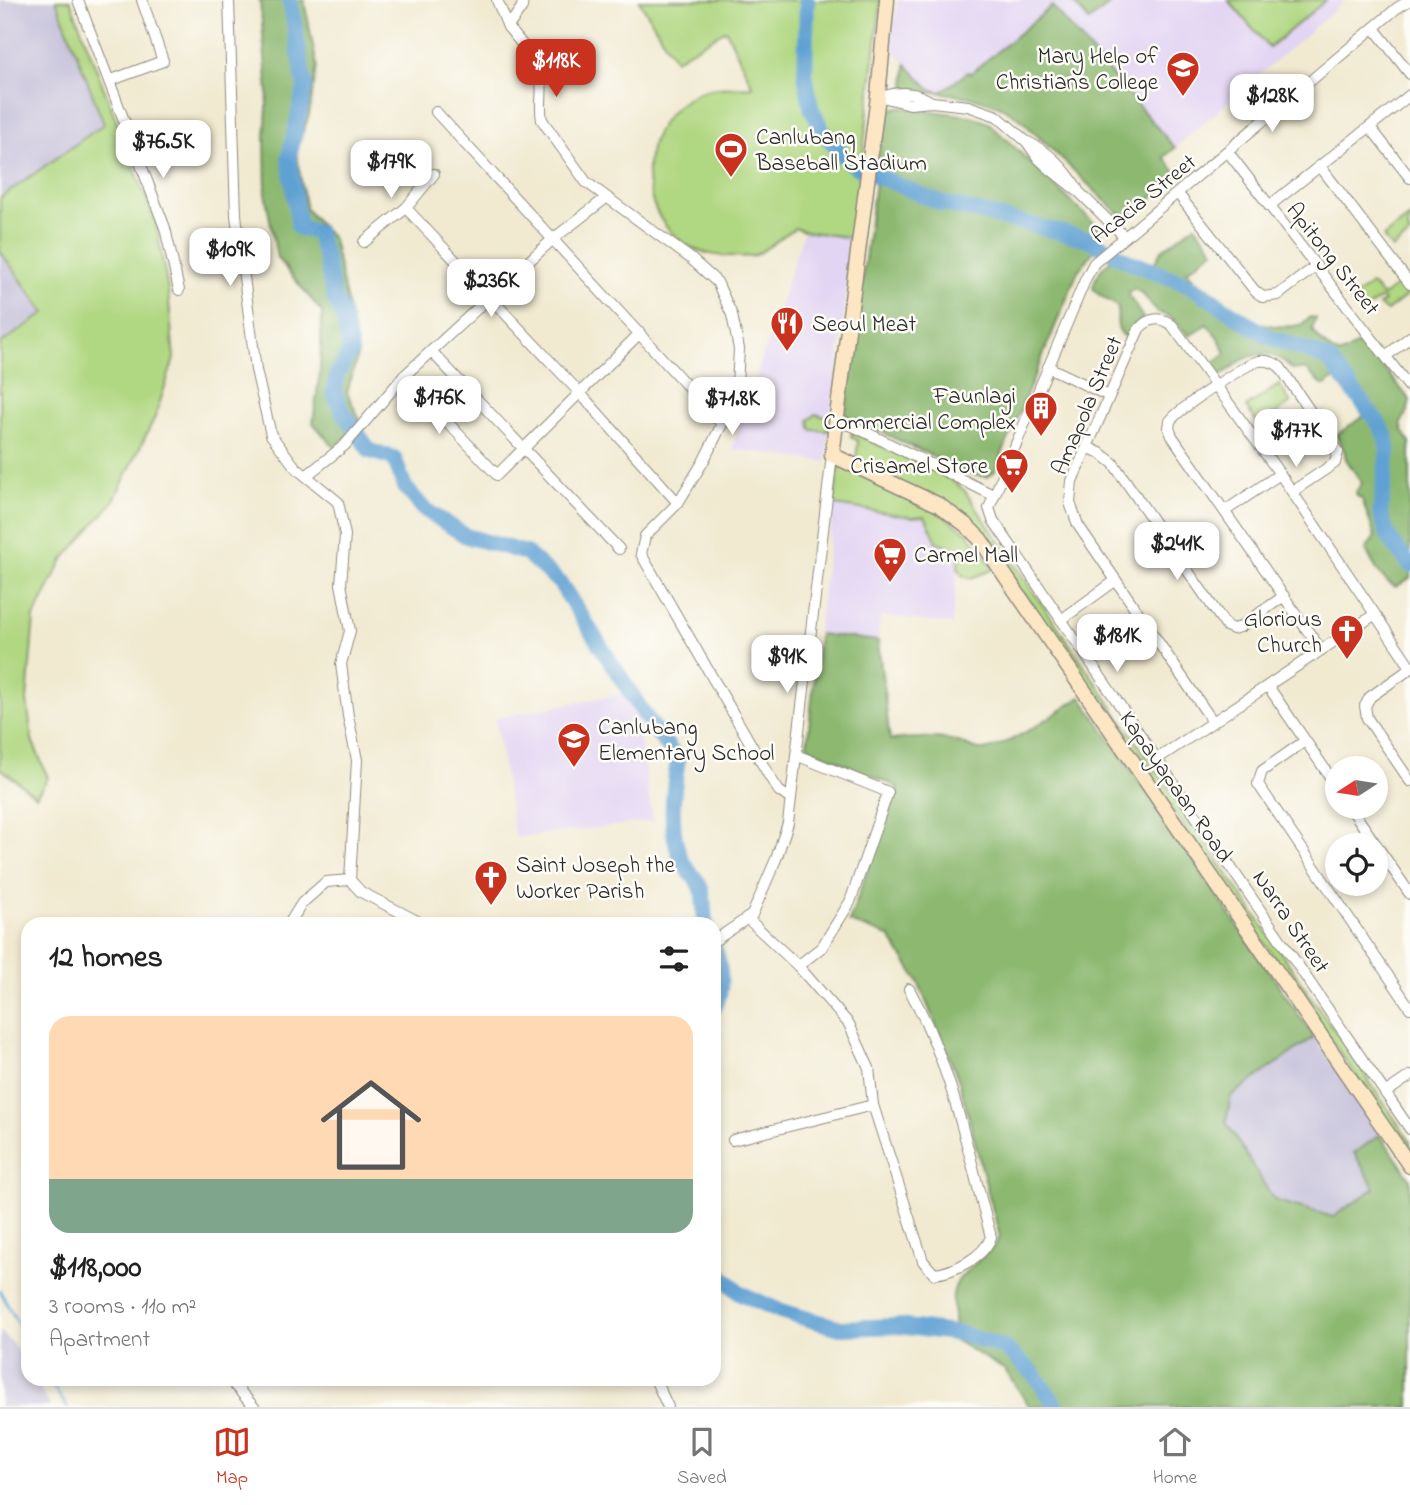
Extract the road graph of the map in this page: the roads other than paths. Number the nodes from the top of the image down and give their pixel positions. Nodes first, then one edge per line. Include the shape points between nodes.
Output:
1 (78, 0) edge
2 (142, 0) edge
3 (229, 0) edge
4 (497, 0) edge
5 (523, 0) edge
6 (887, 0) edge
7 (1410, 1) edge
8 (508, 27) junction
9 (1374, 28) junction
10 (1410, 74) edge
11 (109, 81) junction
12 (1410, 95) edge
13 (882, 96) junction
14 (436, 113) dead end
15 (1370, 127) junction
16 (1228, 152) junction
17 (1320, 166) junction
18 (434, 174) dead end
19 (1410, 178) edge
20 (1178, 194) junction
21 (606, 198) junction
22 (1269, 206) junction
23 (406, 208) junction
24 (553, 239) junction
25 (1121, 240) junction
26 (364, 242) dead end
27 (1316, 266) junction
28 (1410, 284) edge
29 (179, 290) dead end
30 (491, 298) junction
31 (640, 333) junction
32 (1410, 337) edge
33 (431, 351) junction
34 (1386, 356) junction
35 (1048, 367) junction
36 (404, 376) junction
37 (1217, 387) junction
38 (1410, 387) edge
39 (579, 392) junction
40 (1109, 396) junction
41 (836, 422) junction
42 (722, 424) junction
43 (1087, 447) junction
44 (524, 448) junction
45 (832, 455) junction
46 (1280, 474) junction
47 (306, 476) junction
48 (1293, 491) junction
49 (993, 495) junction
50 (678, 503) junction
51 (1225, 511) junction
52 (619, 549) dead end
53 (1115, 581) junction
54 (1284, 596) junction
55 (1374, 615) junction
56 (1061, 620) junction
57 (1321, 650) junction
58 (1410, 668) edge
59 (1268, 686) junction
60 (1213, 722) junction
61 (1305, 741) junction
62 (796, 755) junction
63 (1157, 759) junction
64 (1325, 770) edge
65 (1410, 781) edge
66 (789, 798) junction
67 (1358, 819) edge
68 (350, 880) junction
69 (1410, 894) edge
70 (293, 917) edge
71 (409, 917) edge
72 (747, 918) junction
73 (721, 937) edge
74 (797, 967) junction
75 (909, 989) dead end
76 (1406, 994) edge
77 (1410, 1008) edge
78 (1410, 1076) edge
79 (1385, 1093) junction
80 (873, 1105) junction
81 (1410, 1129) edge
82 (733, 1140) dead end
83 (1410, 1166) edge
84 (235, 1386) edge
85 (659, 1386) edge
86 (254, 1407) edge
87 (668, 1407) edge

1 - 11 street
2 - 11 street via 163,61
3 - 47 street via 236,215 256,370 271,435
4 - 8 street
5 - 8 street
6 - 13 street
7 - 9 street, Acacia Street
8 - 21 street via 540,75 542,120 586,182
9 - 10 street
9 - 16 street, Acacia Street
11 - 29 street via 165,228
12 - 15 street
13 - 25 street via 915,94 932,102 968,106 1003,120 1066,171
13 - 41 street
14 - 24 street
15 - 17 street
15 - 19 street
16 - 20 street, Acacia Street
16 - 22 street, Apitong Street
17 - 22 street
17 - 28 street
18 - 23 street
20 - 25 street, Acacia Street
20 - 27 street via 1263,297 1278,295
21 - 24 street
21 - 42 street via 717,282 732,314 739,349 737,385
22 - 27 street, Apitong Street
23 - 26 street
23 - 30 street
24 - 30 street
24 - 31 street
25 - 35 street, Acacia Street via 1094,263
27 - 34 street, Apitong Street
30 - 33 street
30 - 39 street
31 - 39 street
31 - 42 street
32 - 34 street
33 - 36 street
33 - 44 street
34 - 38 street, Apitong Street
35 - 40 street
35 - 49 street, Acacia Street
36 - 44 street via 497,475
36 - 47 street via 345,445
37 - 40 street, Amapola Street via 1172,325 1153,320 1139,329
37 - 46 street
37 - 48 street via 1246,366 1269,361 1280,367 1338,452 1335,463
37 - 51 street via 1172,417 1169,425
39 - 44 street
39 - 50 street
40 - 43 street, Amapola Street
41 - 45 street
41 - 49 street via 853,426
42 - 50 street
43 - 53 street, Amapola Street via 1070,488 1072,511
43 - 54 street via 1113,463 1226,626 1240,627
44 - 52 street
45 - 62 street
45 - 83 street, Kapayapaan Road via 939,505 980,538
46 - 48 street
46 - 51 street
47 - 68 street via 338,502 345,536 341,584 350,631 341,664 357,760
48 - 55 street
49 - 56 street, Narra Street via 989,508 993,520
50 - 66 street via 645,536 641,554 771,779
51 - 54 street
53 - 56 street
53 - 60 street, Amapola Street
54 - 57 street
55 - 57 street
55 - 58 street
56 - 63 street, Narra Street
57 - 59 street
58 - 65 street via 1370,697 1365,712
59 - 60 street
59 - 61 street
60 - 63 street
61 - 64 street
61 - 76 street via 1262,771 1258,784
62 - 66 street
62 - 74 street via 888,792 850,902 822,947
63 - 79 street, Narra Street
66 - 72 street via 788,823 776,859
67 - 69 street
68 - 70 street via 326,882
68 - 71 street via 361,892
72 - 73 street
72 - 74 street
74 - 80 street via 849,1024 869,1068
75 - 80 street via 938,1049 953,1094 991,1237 989,1244 950,1272 934,1275 923,1261
76 - 77 street
78 - 79 street
79 - 81 street, Narra Street
80 - 82 street
84 - 86 street
85 - 87 street

